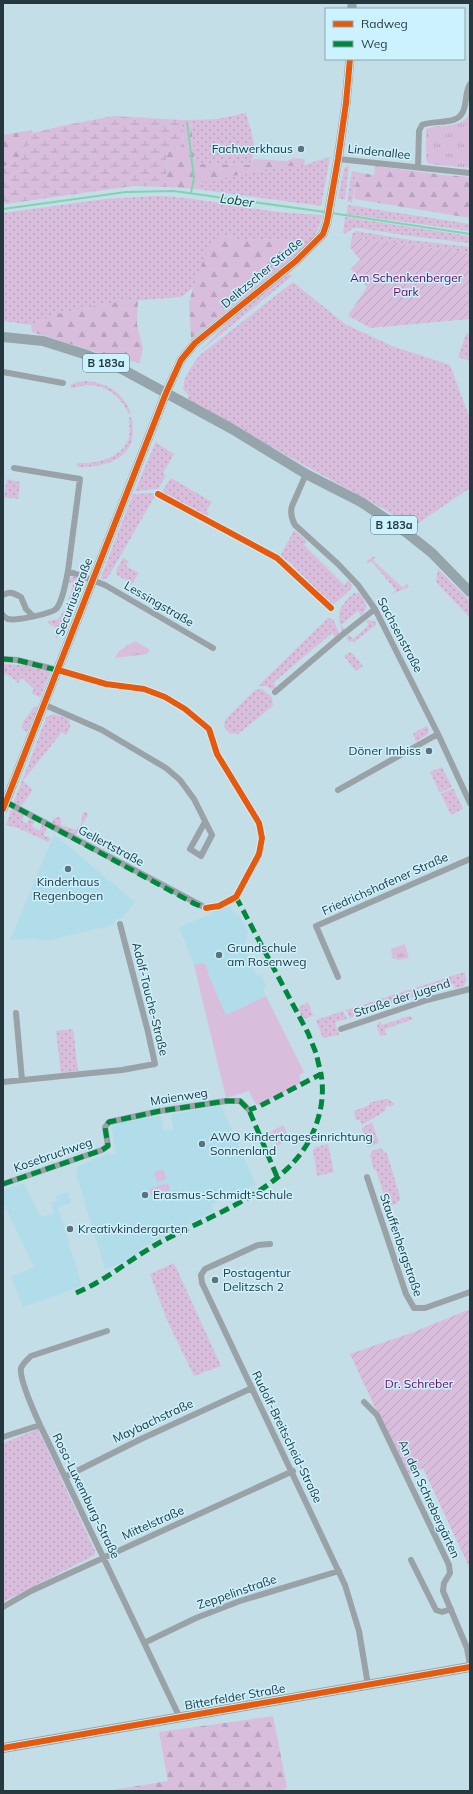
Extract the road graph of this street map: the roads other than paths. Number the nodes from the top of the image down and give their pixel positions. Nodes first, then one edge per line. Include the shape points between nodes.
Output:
1 (350, 60) edge
2 (470, 84) edge
3 (338, 159) junction
4 (418, 167) junction
5 (470, 173) edge
6 (3, 337) edge
7 (3, 372) edge
8 (63, 383) dead end
9 (166, 393) junction
10 (14, 468) dead end
11 (306, 474) junction
12 (68, 571) junction
13 (92, 580) junction
14 (470, 592) edge
15 (3, 595) edge
16 (375, 609) junction
17 (3, 615) edge
18 (33, 616) junction
19 (213, 648) dead end
20 (3, 659) edge
21 (58, 670) junction
22 (275, 692) dead end
23 (45, 705) junction
24 (438, 734) junction
25 (338, 790) dead end
26 (470, 803) edge
27 (4, 805) edge
28 (205, 822) junction
29 (470, 859) edge
30 (206, 908) dead end
31 (120, 924) dead end
32 (338, 977) dead end
33 (470, 989) edge
34 (16, 1013) dead end
35 (341, 1029) dead end
36 (22, 1080) junction
37 (3, 1082) edge
38 (248, 1110) dead end
39 (109, 1122) joint
40 (367, 1177) dead end
41 (3, 1184) edge
42 (270, 1244) dead end
43 (470, 1292) edge
44 (107, 1331) dead end
45 (252, 1388) junction
46 (364, 1402) dead end
47 (40, 1425) junction
48 (3, 1437) edge
49 (292, 1471) junction
50 (65, 1477) junction
51 (103, 1557) junction
52 (411, 1560) dead end
53 (339, 1571) junction
54 (3, 1607) edge
55 (451, 1609) junction
56 (144, 1643) junction
57 (470, 1666) edge
58 (368, 1685) junction
59 (180, 1718) junction
60 (3, 1748) edge

1 - 3 street, Delitzscher Straße
2 - 4 street, Lindenallee via 464,110 459,116 451,121 429,122 422,125 419,131
3 - 4 street, Lindenallee
3 - 9 street, Delitzscher Straße via 323,234 304,254 195,343 181,360
4 - 5 street, Lindenallee
6 - 9 main road, B 183a via 43,341 84,354 120,368
7 - 8 street
9 - 11 main road, B 183a
9 - 13 street, Securiusstraße
10 - 12 street via 80,479
11 - 14 main road, B 183a via 361,502 407,533 432,553
11 - 16 street, Sachsenstraße via 292,506 292,519 295,525 353,579
12 - 13 street, Lessingstraße
12 - 18 street via 56,609
13 - 19 street, Lessingstraße
13 - 21 street, Securiusstraße
15 - 18 street via 14,593 21,597 26,609
16 - 22 street
16 - 24 street, Sachsenstraße
17 - 18 street via 7,619
20 - 21 street
21 - 23 street, Securiusstraße
23 - 27 street, Securiusstraße
23 - 28 street via 102,730 166,768 180,780 194,799
24 - 25 street
24 - 26 street, Sachsenstraße
27 - 30 street, Gellertstraße
28 - 28 street via 212,835 202,856 190,849
29 - 32 street, Friedrichshafener Straße via 316,926
31 - 36 street, Adolf-Tauche-Straße via 155,1064 122,1070
33 - 35 street, Straße der Jugend via 427,1000
34 - 36 street
36 - 37 street, Adolf-Tauche-Straße
38 - 39 street, Maienweg via 240,1101 226,1101
39 - 41 street, Kosebruchweg via 105,1127 108,1146 102,1150
40 - 43 street, Stauffenbergstraße via 406,1294 414,1308 425,1308
42 - 45 street, Rudolf-Breitscheid-Straße via 258,1245 205,1269 201,1275 202,1283
44 - 47 street, Rosa-Luxemburg-Straße via 31,1356 25,1362 21,1369 22,1378
45 - 49 street, Rudolf-Breitscheid-Straße
45 - 50 street, Maybachstraße via 140,1439
46 - 55 street, An den Schrebergärten via 377,1415 449,1566 450,1573 444,1582 443,1591
47 - 48 street
47 - 50 street, Rosa-Luxemburg-Straße
49 - 51 street, Mittelstraße
49 - 53 street, Rudolf-Breitscheid-Straße
50 - 51 street, Rosa-Luxemburg-Straße
51 - 54 street, Mittelstraße
51 - 56 street, Rosa-Luxemburg-Straße
52 - 55 street via 436,1610 442,1612
53 - 56 street, Zeppelinstraße via 240,1601 196,1618
53 - 58 street, Rudolf-Breitscheid-Straße via 348,1592 359,1632
55 - 57 street, An den Schrebergärten via 467,1648
56 - 59 street, Rosa-Luxemburg-Straße
57 - 58 main road, Bitterfelder Straße
58 - 59 main road, Bitterfelder Straße
59 - 60 main road, Bitterfelder Straße

